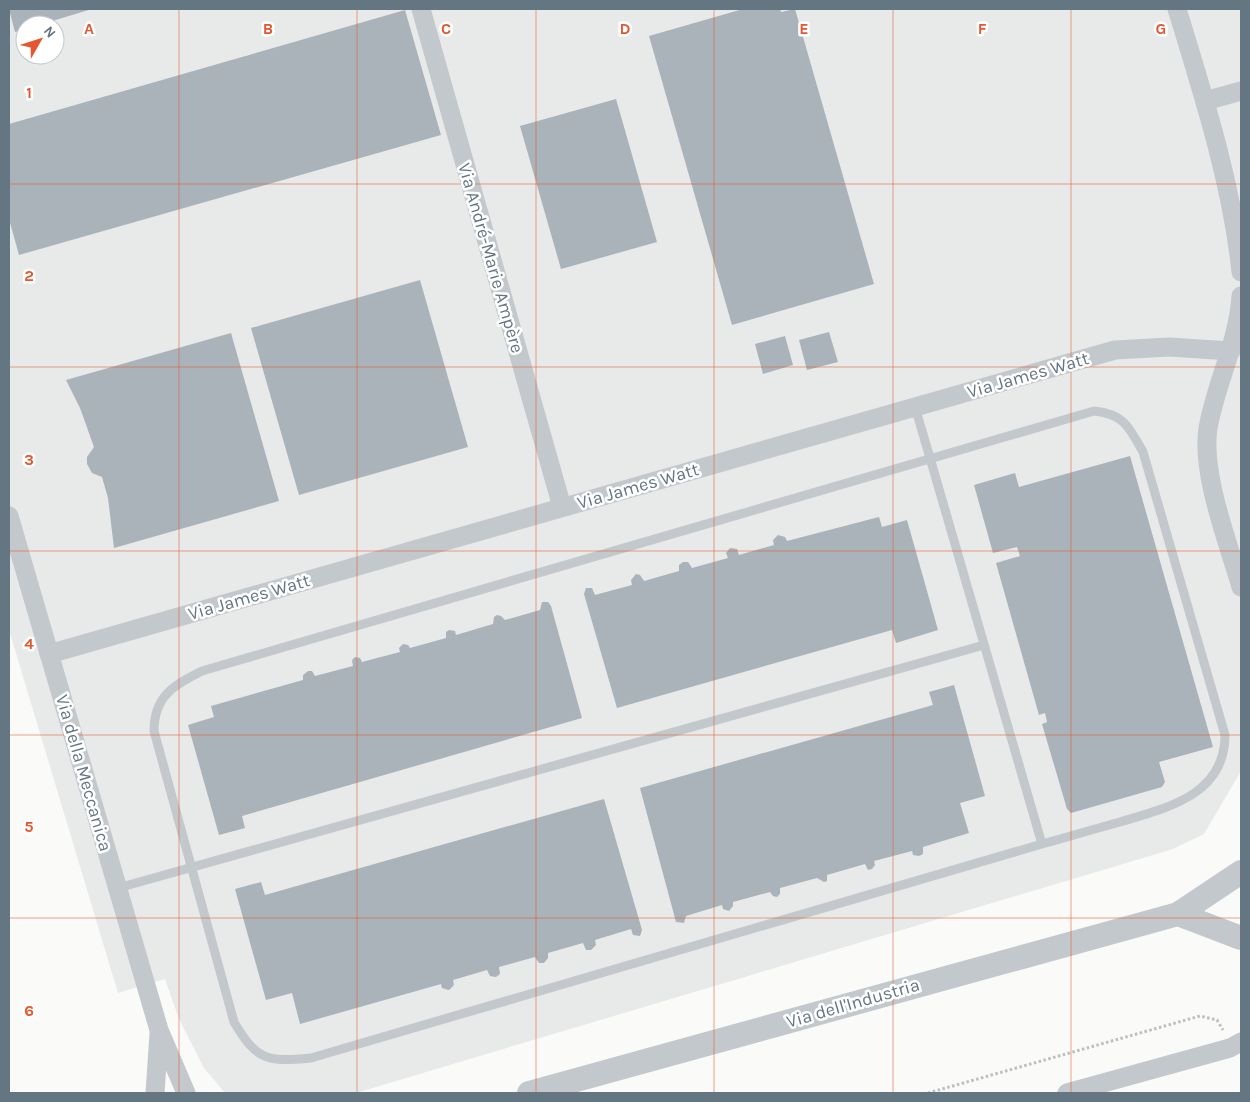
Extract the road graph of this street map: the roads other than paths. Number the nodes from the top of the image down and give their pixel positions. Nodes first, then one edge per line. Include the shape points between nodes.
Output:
1 (421, 9) edge
2 (1177, 9) edge
3 (1241, 91) edge
4 (1205, 101) junction
5 (1241, 272) edge
6 (1241, 296) edge
7 (1231, 351) junction
8 (915, 407) junction
9 (930, 458) junction
10 (562, 507) junction
11 (9, 516) edge
12 (1241, 587) edge
13 (984, 645) junction
14 (49, 654) junction
15 (1042, 844) junction
16 (192, 867) junction
17 (1241, 872) edge
18 (118, 888) junction
19 (1178, 914) junction
20 (1241, 938) edge
21 (159, 1030) junction
22 (1241, 1030) edge
23 (1236, 1045) edge
24 (155, 1093) edge
25 (186, 1093) edge
26 (194, 1093) edge
27 (529, 1093) edge
28 (1067, 1093) edge

1 - 10 street, Via André-Marie Ampère
2 - 4 street
3 - 4 street
4 - 5 street via 1238,241
6 - 7 street
7 - 8 street, Via James Watt via 1169,347 1115,350
7 - 12 street via 1208,430 1208,457 1212,486
8 - 9 lane
8 - 10 street, Via James Watt
9 - 13 lane
9 - 15 lane via 1094,412 1110,413 1121,420 1131,430 1143,452 1225,735 1223,760 1215,773 1188,798
9 - 16 lane via 212,668 184,680 159,703 154,713 154,731
10 - 14 street, Via James Watt
11 - 14 street, Via della Meccanica
13 - 15 lane
13 - 16 lane
14 - 18 street, Via della Meccanica
15 - 16 lane via 311,1058 282,1061 260,1055 247,1043 234,1022
16 - 18 lane
17 - 19 street, Via dell'Industria
18 - 21 street, Via della Meccanica
19 - 20 street
19 - 27 street, Via dell'Industria
21 - 24 street, Via della Meccanica
21 - 25 street, Via della Meccanica
21 - 26 street, Via della Meccanica
22 - 23 street
23 - 28 street

